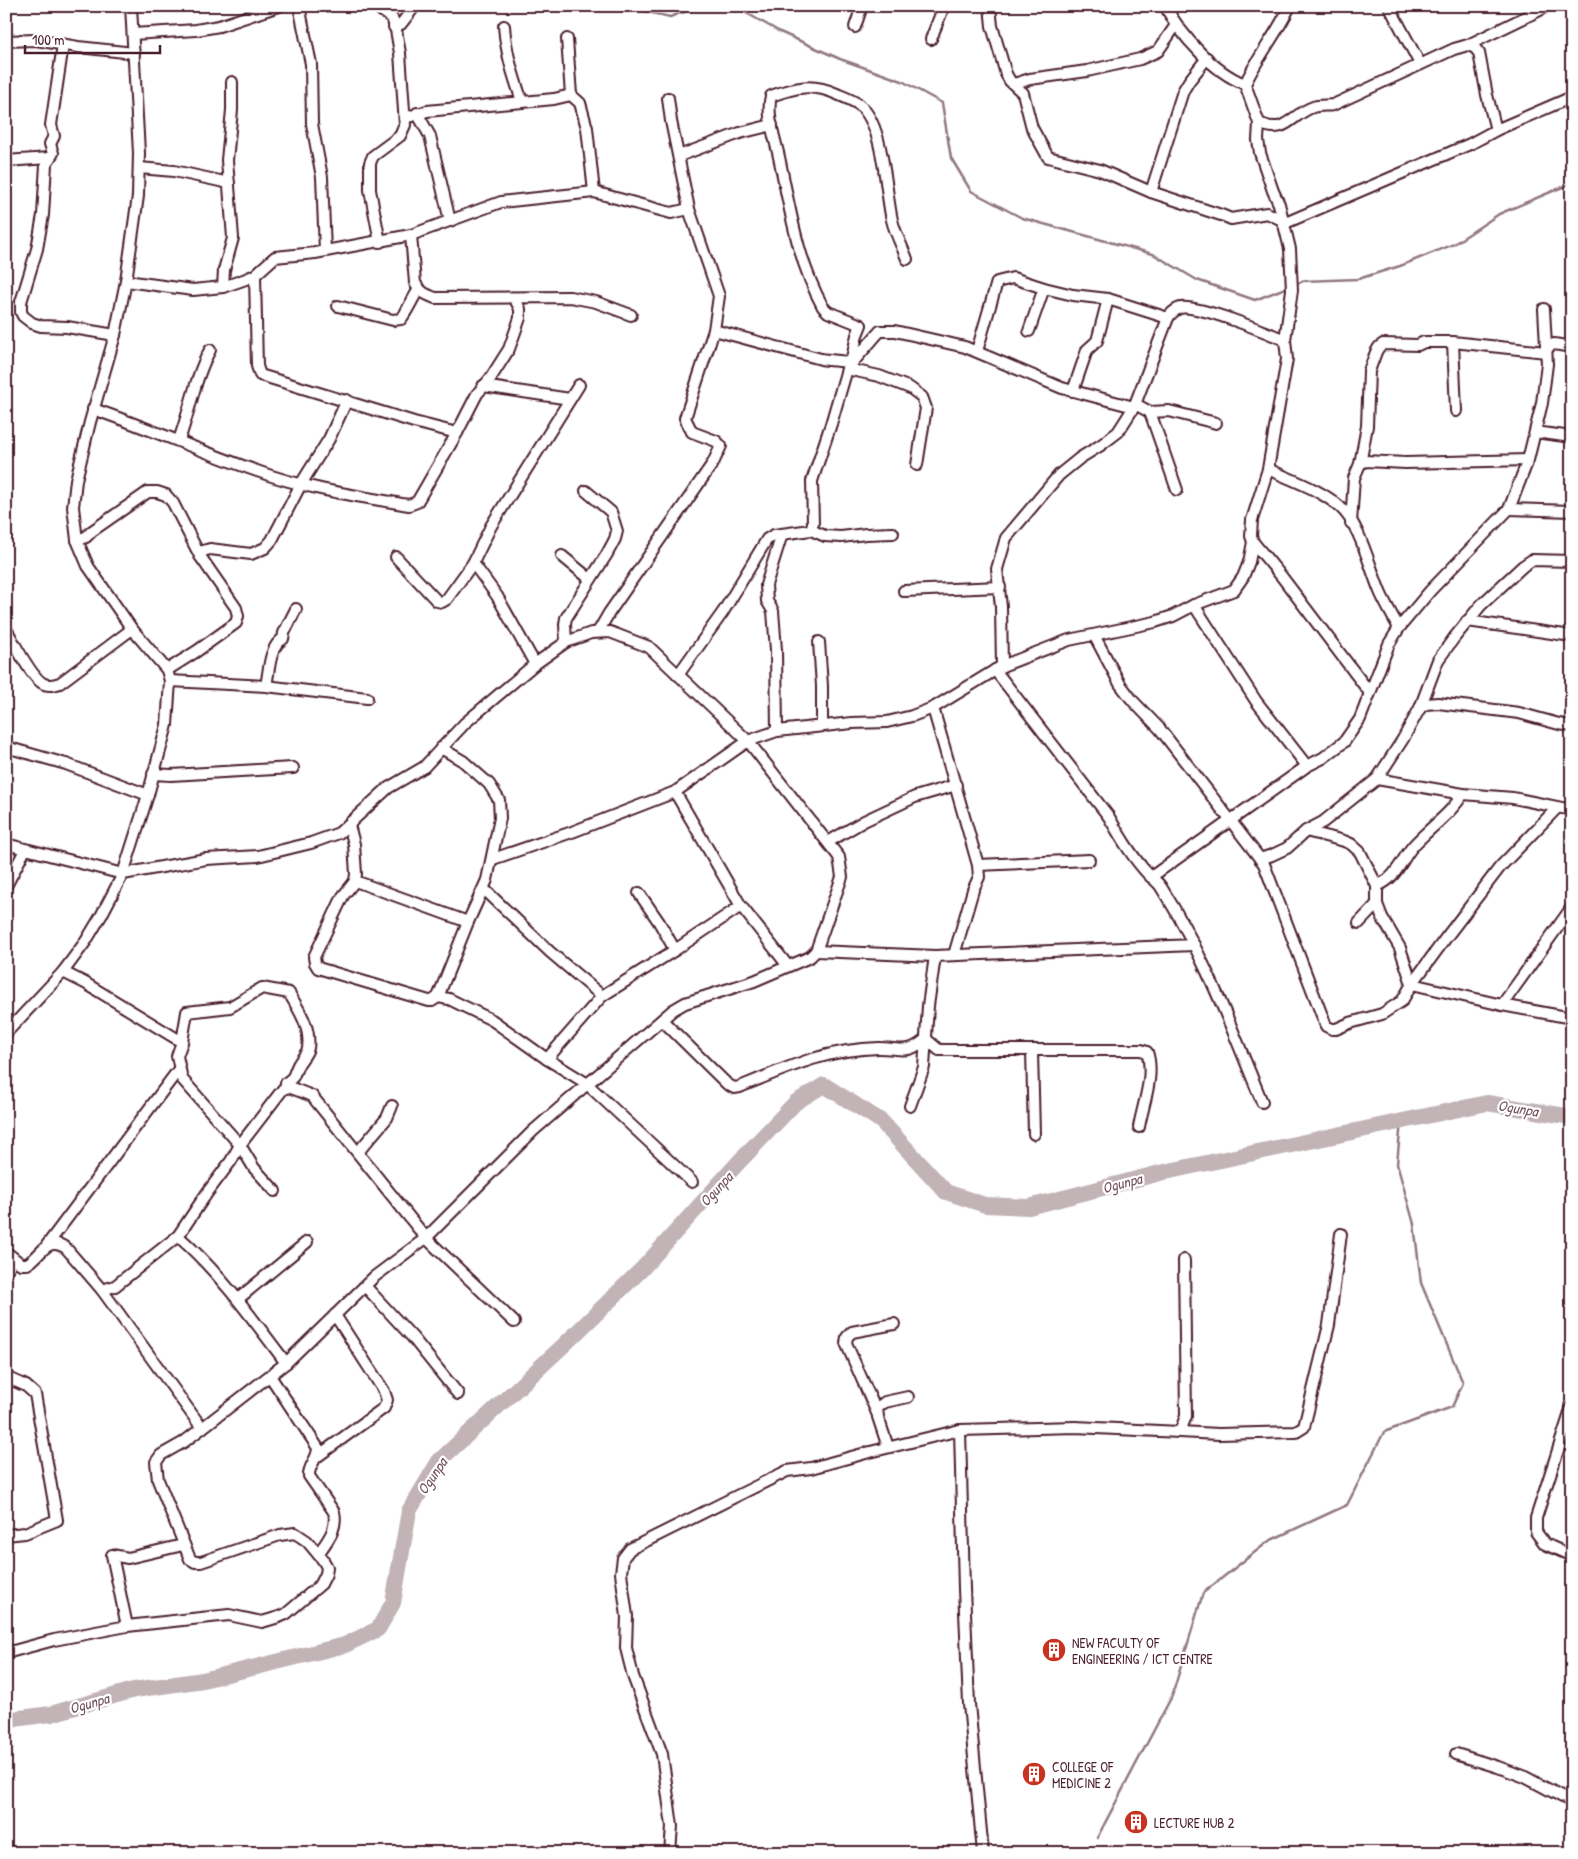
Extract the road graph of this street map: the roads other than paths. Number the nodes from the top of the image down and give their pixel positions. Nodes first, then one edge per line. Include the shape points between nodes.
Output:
1 (131, 6) edge
2 (279, 6) edge
3 (299, 6) edge
4 (375, 6) edge
5 (415, 6) edge
6 (862, 6) edge
7 (944, 6) edge
8 (990, 6) edge
9 (1166, 6) edge
10 (1290, 6) edge
11 (1389, 6) edge
12 (1542, 9) dead end
13 (1176, 25) junction
14 (504, 26) dead end
15 (394, 27) junction
16 (855, 27) dead end
17 (133, 34) junction
18 (566, 39) dead end
19 (931, 39) dead end
20 (6, 41) edge
21 (63, 45) junction
22 (1468, 45) junction
23 (134, 53) junction
24 (1206, 58) junction
25 (1420, 64) junction
26 (232, 82) dead end
27 (1014, 84) junction
28 (1245, 84) junction
29 (571, 95) junction
30 (1572, 97) edge
31 (668, 98) dead end
32 (522, 101) junction
33 (417, 113) junction
34 (405, 118) junction
35 (1260, 123) junction
36 (772, 125) junction
37 (1496, 130) junction
38 (679, 156) junction
39 (49, 158) junction
40 (6, 161) edge
41 (139, 168) junction
42 (229, 182) junction
43 (594, 192) junction
44 (1151, 192) junction
45 (689, 209) junction
46 (450, 221) junction
47 (1283, 222) junction
48 (411, 235) junction
49 (380, 242) junction
50 (325, 251) junction
51 (907, 259) dead end
52 (255, 275) junction
53 (126, 281) junction
54 (223, 287) junction
55 (1044, 288) junction
56 (419, 289) junction
57 (516, 299) junction
58 (1108, 299) junction
59 (338, 306) dead end
60 (1544, 309) dead end
61 (631, 315) dead end
62 (1168, 318) junction
63 (861, 325) junction
64 (714, 330) junction
65 (1029, 330) dead end
66 (880, 331) junction
67 (114, 335) junction
68 (1286, 340) junction
69 (1453, 342) junction
70 (1572, 347) edge
71 (210, 350) dead end
72 (977, 351) junction
73 (1546, 352) junction
74 (849, 366) junction
75 (579, 385) dead end
76 (483, 386) junction
77 (1073, 391) junction
78 (570, 399) junction
79 (347, 400) junction
80 (1135, 406) junction
81 (93, 409) junction
82 (1456, 411) dead end
83 (1150, 412) junction
84 (1216, 422) dead end
85 (1535, 432) junction
86 (457, 433) junction
87 (1572, 437) edge
88 (179, 440) junction
89 (1528, 460) junction
90 (1360, 464) junction
91 (917, 465) dead end
92 (1268, 469) junction
93 (301, 484) junction
94 (1177, 490) dead end
95 (586, 491) dead end
96 (1352, 504) junction
97 (1341, 508) junction
98 (1509, 509) junction
99 (1572, 511) edge
100 (1352, 523) junction
101 (811, 530) junction
102 (892, 533) dead end
103 (782, 534) junction
104 (77, 540) junction
105 (1253, 542) junction
106 (200, 556) junction
107 (562, 556) dead end
108 (396, 557) dead end
109 (1572, 561) edge
110 (473, 563) junction
111 (590, 579) junction
112 (1000, 587) junction
113 (904, 591) dead end
114 (1194, 605) junction
115 (296, 609) dead end
116 (1468, 621) junction
117 (1399, 628) junction
118 (6, 629) edge
119 (132, 629) junction
120 (598, 632) junction
121 (1094, 635) junction
122 (1572, 636) edge
123 (566, 642) junction
124 (819, 642) dead end
125 (534, 664) junction
126 (999, 668) junction
127 (167, 670) junction
128 (678, 675) junction
129 (170, 681) junction
130 (266, 686) junction
131 (1370, 693) junction
132 (367, 698) dead end
133 (933, 708) junction
134 (1420, 708) junction
135 (822, 726) junction
136 (1572, 726) edge
137 (777, 731) junction
138 (748, 742) junction
139 (6, 747) edge
140 (442, 748) junction
141 (1307, 766) junction
142 (293, 768) dead end
143 (153, 774) junction
144 (1377, 779) junction
145 (956, 785) junction
146 (675, 792) junction
147 (1463, 794) junction
148 (148, 795) junction
149 (1557, 808) junction
150 (1572, 810) edge
151 (1230, 820) junction
152 (349, 825) junction
153 (1306, 831) junction
154 (828, 842) junction
155 (6, 844) edge
156 (25, 850) junction
157 (493, 859) junction
158 (1260, 859) junction
159 (1089, 860) dead end
160 (978, 865) junction
161 (123, 874) junction
162 (1151, 877) junction
163 (354, 881) junction
164 (6, 886) edge
165 (1377, 886) junction
166 (484, 889) junction
167 (639, 893) dead end
168 (1377, 904) junction
169 (741, 906) junction
170 (1572, 907) edge
171 (468, 922) junction
172 (1360, 923) dead end
173 (1194, 945) junction
174 (675, 950) junction
175 (816, 951) junction
176 (954, 954) junction
177 (935, 956) junction
178 (788, 966) junction
179 (63, 972) junction
180 (1412, 984) junction
181 (602, 996) junction
182 (438, 997) junction
183 (1502, 1005) junction
184 (1572, 1018) edge
185 (662, 1020) junction
186 (6, 1033) edge
187 (926, 1039) junction
188 (182, 1042) junction
189 (1032, 1051) junction
190 (547, 1059) junction
191 (179, 1069) junction
192 (586, 1083) junction
193 (289, 1087) junction
194 (1262, 1102) dead end
195 (392, 1106) dead end
196 (910, 1106) dead end
197 (1138, 1127) dead end
198 (1034, 1134) dead end
199 (240, 1145) junction
200 (358, 1152) junction
201 (692, 1182) dead end
202 (275, 1191) dead end
203 (1341, 1234) dead end
204 (178, 1236) junction
205 (426, 1238) junction
206 (307, 1242) dead end
207 (47, 1245) junction
208 (9, 1255) edge
209 (1184, 1260) dead end
210 (6, 1273) edge
211 (366, 1286) junction
212 (102, 1290) junction
213 (238, 1299) junction
214 (335, 1315) junction
215 (514, 1322) dead end
216 (894, 1324) dead end
217 (286, 1363) junction
218 (6, 1376) edge
219 (270, 1376) junction
220 (458, 1394) dead end
221 (908, 1397) dead end
222 (1572, 1407) edge
223 (877, 1413) junction
224 (202, 1428) junction
225 (960, 1430) junction
226 (1180, 1432) junction
227 (888, 1447) junction
228 (318, 1456) junction
229 (6, 1535) edge
230 (183, 1545) junction
231 (318, 1554) junction
232 (1572, 1556) edge
233 (127, 1626) junction
234 (6, 1653) edge
235 (1456, 1754) dead end
236 (1572, 1802) edge
237 (670, 1853) edge
238 (983, 1853) edge

1 - 17 street
2 - 17 street via 219,26
3 - 50 street via 311,64 312,124 322,177
4 - 15 street via 392,18
5 - 15 street via 401,24
6 - 16 street
7 - 19 street
8 - 27 street via 992,26 1006,74
9 - 13 street
10 - 28 street
11 - 25 street
12 - 22 street
13 - 24 street
13 - 27 street via 1158,51 1140,60
14 - 32 street via 510,68
15 - 34 street via 400,53
17 - 23 street
18 - 29 street
20 - 21 street via 36,40
21 - 23 street
21 - 39 street via 51,118 53,153
22 - 25 street
22 - 37 street via 1480,53
23 - 41 street
24 - 28 street
24 - 44 street via 1183,91
25 - 35 street via 1333,105 1314,107 1281,127
26 - 42 street via 226,160
27 - 44 street via 1023,93 1032,128 1048,157 1100,170
28 - 35 street
29 - 32 street
29 - 43 street via 580,103 587,128
30 - 37 street
31 - 38 street
32 - 33 street
33 - 34 street
33 - 46 street via 430,136
34 - 49 street via 400,136 373,156 370,162 370,190
35 - 47 street via 1260,153
36 - 38 street via 740,133
36 - 51 street via 771,96 787,90 806,86 822,88 859,105 871,120 878,140 892,221
36 - 63 street via 801,259 820,302 828,312
37 - 47 street via 1470,144
38 - 45 street
39 - 40 street
39 - 67 street via 37,249 21,312 32,323 41,326
41 - 42 street
41 - 53 street
42 - 54 street via 233,238
43 - 45 street via 671,213
43 - 46 street via 501,202
44 - 47 street via 1231,219 1267,214
45 - 64 street via 719,296
46 - 48 street
47 - 68 street via 1290,249 1292,286
48 - 49 street
48 - 56 street via 415,283
49 - 50 street
50 - 52 street via 276,257
52 - 54 street
52 - 79 street via 257,366 260,375
53 - 54 street via 193,290
53 - 67 street
55 - 58 street
55 - 65 street
55 - 72 street via 1013,278 999,280
56 - 57 street via 435,298 491,296
56 - 59 street via 401,319 393,320
57 - 61 street via 570,297 596,302
57 - 76 street via 520,309 518,328 509,350
58 - 62 street
58 - 77 street via 1097,341 1087,350
60 - 73 street
62 - 68 street via 1179,308 1186,308 1223,317
62 - 80 street
63 - 66 street
63 - 74 street
64 - 74 street via 821,359 842,360
64 - 120 street via 685,418 692,432 721,446
66 - 72 street via 895,331
66 - 74 street
67 - 81 street
68 - 92 street via 1287,359
69 - 73 street
69 - 82 street
69 - 90 street via 1383,344 1379,347 1369,371 1367,426
70 - 73 street via 1554,344
71 - 88 street
72 - 77 street
73 - 85 street via 1542,403
74 - 91 street via 910,388 922,397 926,408
74 - 101 street via 812,481
75 - 78 street
76 - 78 street
76 - 86 street
77 - 80 street
78 - 110 street via 491,526
79 - 86 street
79 - 93 street via 329,439
80 - 83 street
80 - 112 street via 1118,432 1060,475 1006,538 997,569
81 - 88 street
81 - 104 street via 76,480 73,507
83 - 84 street via 1170,412
83 - 94 street
85 - 87 street
85 - 89 street
86 - 93 street via 416,502 409,505
88 - 93 street via 258,472
89 - 90 street via 1406,463 1365,460
89 - 98 street
90 - 96 street via 1354,478
92 - 97 street via 1326,496
92 - 105 street via 1252,520
93 - 106 street via 265,548 251,554 210,549
95 - 111 street via 611,512 617,531 615,540
96 - 97 street
96 - 100 street
97 - 100 street
98 - 99 street
98 - 117 street
100 - 117 street via 1381,594
101 - 102 street via 825,536 841,537
101 - 103 street
103 - 128 street via 774,535 763,544 723,612
103 - 137 street via 766,585 767,602 773,611 776,650
104 - 106 street via 86,537 148,492 157,492 166,495 173,503
104 - 119 street via 96,580
105 - 114 street via 1243,577 1234,590
105 - 131 street
106 - 127 street via 236,608 236,623
107 - 111 street
108 - 110 street via 437,601 442,602
109 - 116 street via 1532,560 1481,605
110 - 125 street via 497,596
111 - 123 street via 566,618
112 - 113 street
112 - 126 street
114 - 121 street via 1155,622
114 - 141 street via 1256,701
115 - 130 street via 283,639 273,652
116 - 122 street
116 - 134 street via 1438,660
117 - 131 street via 1389,644
118 - 119 street via 36,678 53,686
119 - 127 street
120 - 123 street
120 - 128 street via 610,632 649,647
121 - 126 street via 1070,640
121 - 151 street via 1124,690 1160,728
123 - 125 street
124 - 135 street
125 - 140 street via 464,723
126 - 133 street
126 - 162 street
127 - 129 street
128 - 138 street
129 - 130 street
129 - 143 street via 166,725
130 - 132 street
131 - 141 street via 1360,719 1344,742
133 - 135 street via 887,722
133 - 145 street
134 - 136 street via 1438,703 1519,713
134 - 144 street
135 - 137 street
137 - 138 street
138 - 146 street
138 - 154 street
139 - 148 street via 66,764
140 - 152 street via 424,767 388,788
140 - 157 street via 489,784 499,800 500,818
141 - 151 street
142 - 143 street
143 - 148 street
144 - 147 street
144 - 153 street via 1323,822
145 - 154 street via 915,797
145 - 160 street
146 - 157 street
146 - 169 street
147 - 149 street via 1513,798
147 - 165 street via 1444,818 1414,845 1389,880
148 - 161 street
149 - 150 street
149 - 180 street via 1500,867
151 - 158 street
151 - 162 street
152 - 161 street via 339,833 311,844 258,856 206,859
152 - 163 street via 354,844
153 - 158 street via 1287,848
153 - 165 street via 1351,844 1367,863
154 - 175 street via 839,857 842,877
155 - 156 street
156 - 161 street
156 - 164 street
157 - 166 street
158 - 180 street via 1326,1026 1336,1029 1382,1014 1402,1001
159 - 160 street
160 - 176 street via 979,877
161 - 179 street via 86,941
162 - 173 street via 1160,885
163 - 171 street
163 - 182 street via 343,896 314,957 318,968 428,1001
165 - 168 street
166 - 171 street
166 - 181 street
167 - 174 street
168 - 172 street
168 - 180 street via 1400,948
169 - 174 street
169 - 178 street
170 - 183 street
171 - 182 street
173 - 176 street
173 - 194 street
174 - 181 street
175 - 177 street
175 - 178 street via 804,961
176 - 177 street
177 - 187 street
178 - 185 street via 754,981 685,1003
179 - 186 street
179 - 188 street
180 - 183 street
181 - 190 street
182 - 190 street via 492,1020
183 - 184 street
185 - 187 street via 734,1088 801,1062 844,1050 913,1049
185 - 192 street
187 - 189 street via 939,1050
187 - 196 street via 924,1067
188 - 191 street via 177,1056
188 - 193 street via 187,1012 230,1007 262,988 289,994 308,1030 308,1049 294,1077 286,1083
189 - 197 street via 1147,1052 1149,1078
189 - 198 street
190 - 192 street
191 - 199 street via 182,1080
191 - 207 street
192 - 201 street
192 - 205 street via 532,1131
193 - 199 street via 283,1089
193 - 200 street via 312,1096
195 - 200 street
199 - 202 street via 254,1168
199 - 204 street
200 - 205 street
203 - 226 street via 1330,1325 1304,1427 1296,1432
204 - 212 street via 115,1286
204 - 213 street
205 - 211 street
205 - 215 street
206 - 213 street
207 - 208 street via 27,1264 21,1264
207 - 212 street via 66,1248
208 - 210 street
209 - 226 street via 1186,1416
211 - 214 street
211 - 220 street
212 - 224 street
213 - 217 street
214 - 217 street
214 - 228 street via 384,1390 387,1400 384,1408
216 - 223 street via 852,1332 847,1337 846,1343
217 - 219 street
218 - 229 street via 35,1394 57,1520 25,1533
219 - 224 street
219 - 228 street via 318,1448
221 - 223 street via 881,1404
222 - 232 street via 1536,1518 1536,1532 1545,1544
223 - 227 street
224 - 230 street via 161,1454 156,1462 158,1480
225 - 226 street via 1075,1427
225 - 227 street
225 - 238 street via 969,1704
227 - 237 street via 811,1468 787,1471 630,1549 623,1558 626,1648 662,1754 672,1826
228 - 231 street via 308,1472 309,1476 335,1518 335,1526
230 - 231 street via 190,1559 200,1562 295,1533
230 - 233 street via 128,1558 112,1555
231 - 233 street via 327,1568 321,1584 279,1617 262,1622 229,1615
233 - 234 street
235 - 236 street via 1525,1777

